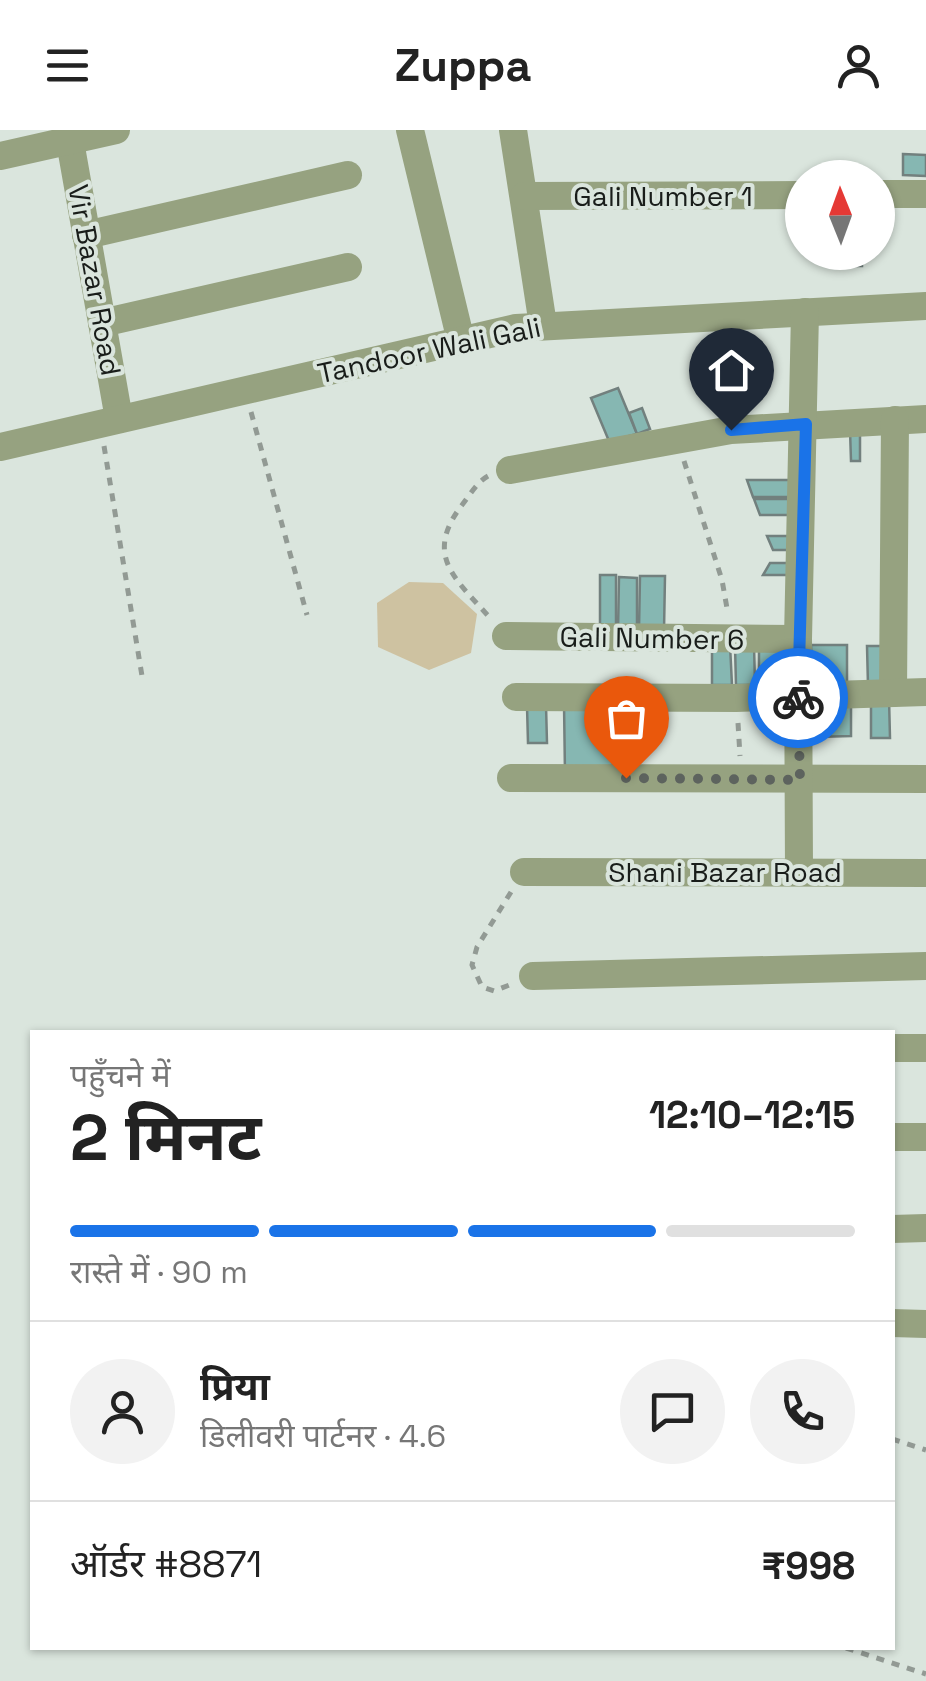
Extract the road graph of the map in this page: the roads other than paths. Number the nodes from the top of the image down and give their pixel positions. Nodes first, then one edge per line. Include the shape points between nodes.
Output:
1 (116, 130) edge
2 (410, 130) edge
3 (513, 130) edge
4 (69, 135) edge
5 (0, 156) edge
6 (348, 175) dead end
7 (895, 194) edge
8 (926, 194) edge
9 (785, 195) edge
10 (524, 196) junction
11 (86, 235) junction
12 (348, 267) dead end
13 (926, 306) edge
14 (805, 312) junction
15 (102, 324) junction
16 (543, 325) junction
17 (460, 340) junction
18 (926, 419) edge
19 (895, 420) junction
20 (110, 421) junction
21 (806, 424) junction
22 (0, 447) edge
23 (510, 470) road end
24 (506, 636) road end
25 (798, 639) junction
26 (926, 692) edge
27 (894, 693) junction
28 (516, 697) dead end
29 (798, 697) junction
30 (510, 778) dead end
31 (926, 778) edge
32 (800, 780) junction
33 (524, 872) road end
34 (799, 872) junction
35 (926, 873) edge
36 (926, 966) edge
37 (533, 976) road end
38 (895, 1048) edge
39 (926, 1048) edge
40 (895, 1137) edge
41 (926, 1137) edge
42 (926, 1228) edge
43 (895, 1229) edge
44 (895, 1323) edge
45 (926, 1324) edge

1 - 4 street
2 - 17 street
3 - 10 street
4 - 5 street
4 - 11 street, Vir Bazar Road
6 - 11 street
7 - 8 street
9 - 10 street, Gali Number 1
10 - 16 street
11 - 15 street, Vir Bazar Road
12 - 15 street
13 - 14 street, Tandoor Wali Gali
14 - 16 street, Tandoor Wali Gali
14 - 21 street
15 - 20 street, Vir Bazar Road
16 - 17 street, Tandoor Wali Gali
17 - 20 street, Tandoor Wali Gali
18 - 19 street
19 - 21 street
19 - 27 street
20 - 22 street, Tandoor Wali Gali
21 - 23 street
21 - 25 street
24 - 25 street, Gali Number 6
25 - 29 street
26 - 27 street
27 - 29 street
28 - 29 street
29 - 32 street
30 - 32 street
31 - 32 street
32 - 34 street
33 - 34 street, Shani Bazar Road
34 - 35 street, Shani Bazar Road
36 - 37 street
38 - 39 street
40 - 41 street
42 - 43 street
44 - 45 street

